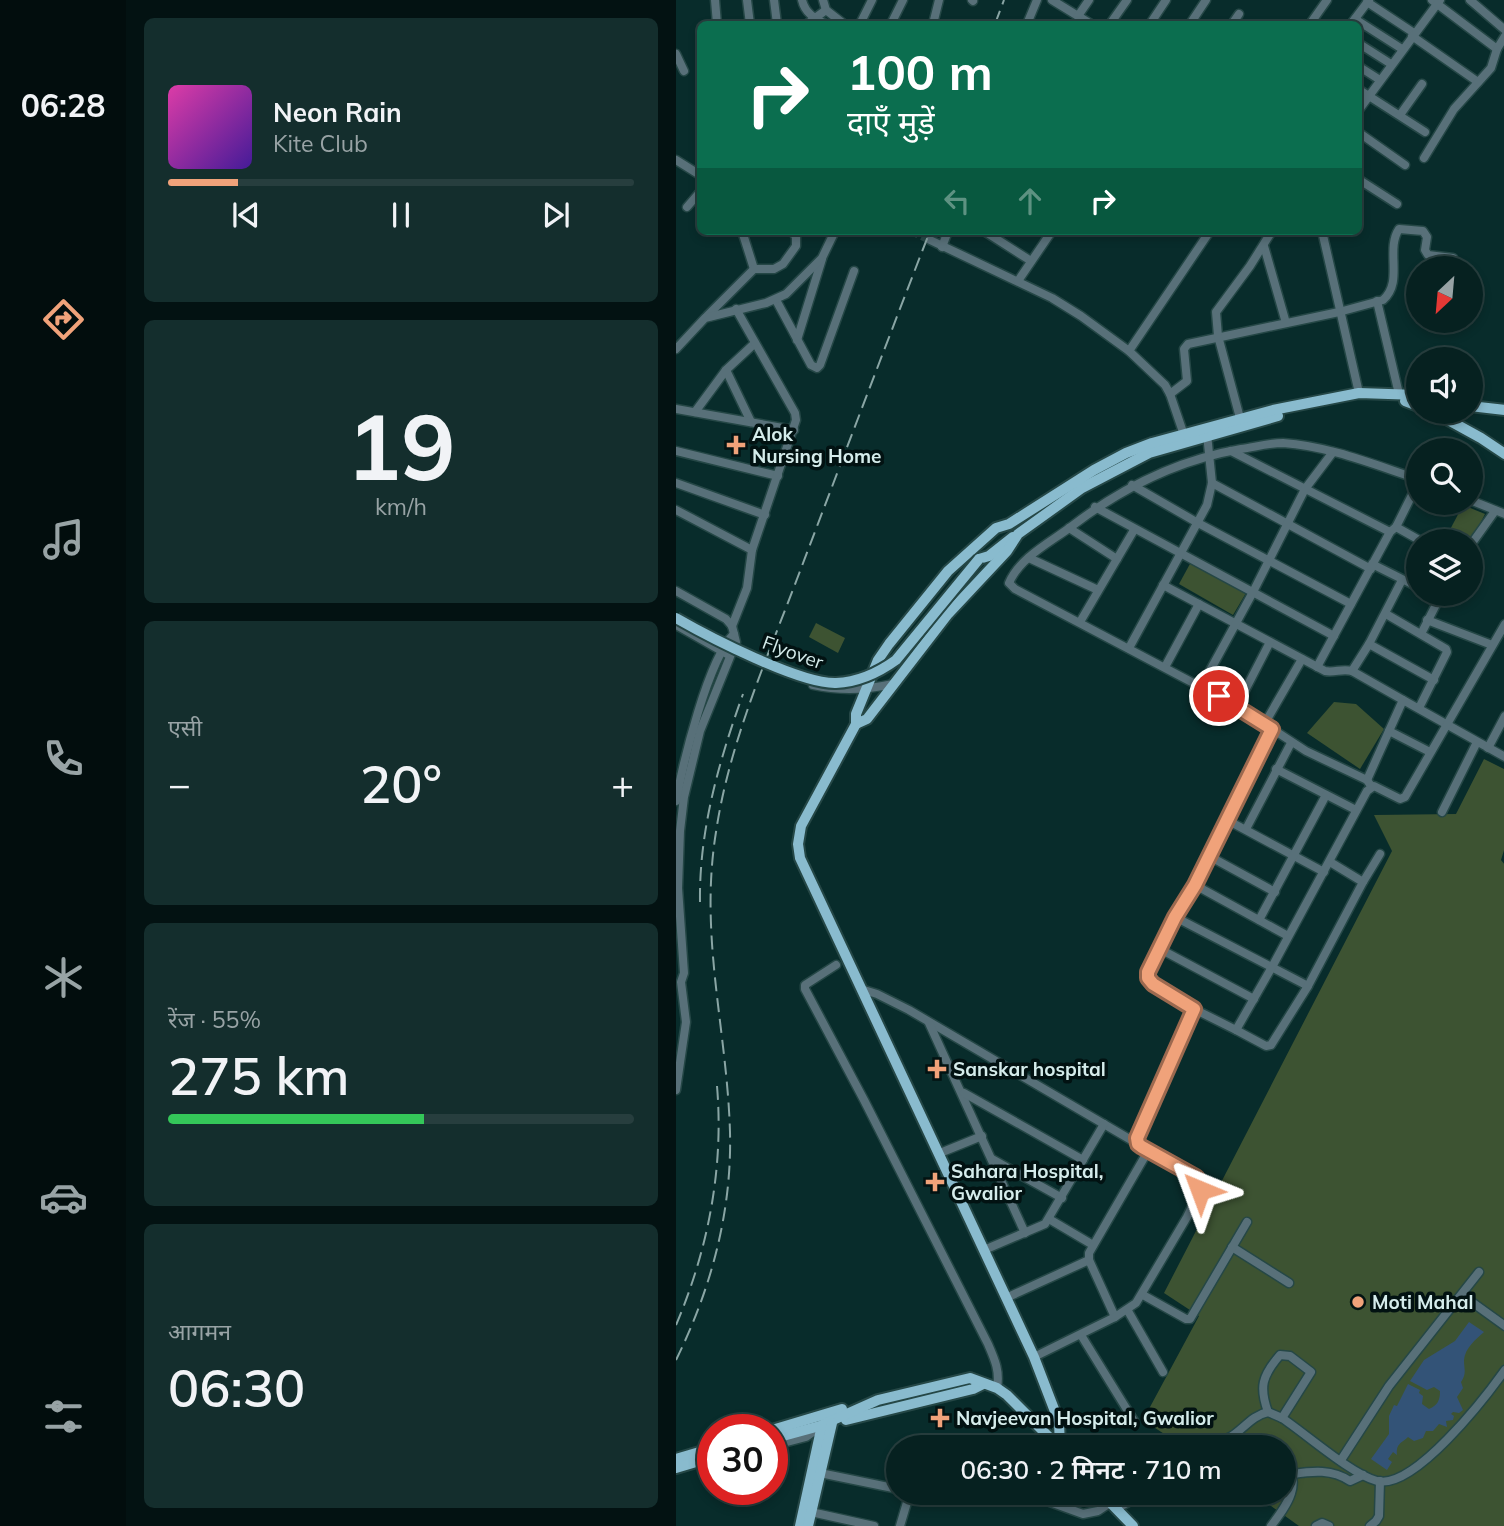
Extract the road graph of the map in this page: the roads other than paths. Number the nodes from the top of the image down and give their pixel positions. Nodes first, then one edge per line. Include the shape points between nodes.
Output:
1 (715, 0) edge
2 (747, 0) edge
3 (774, 0) edge
4 (802, 0) edge
5 (823, 0) edge
6 (872, 0) edge
7 (904, 0) edge
8 (938, 0) edge
9 (1037, 0) edge
10 (1052, 0) edge
11 (1089, 0) edge
12 (1127, 0) edge
13 (1166, 0) edge
14 (1206, 0) edge
15 (1326, 0) edge
16 (1470, 0) edge
17 (1368, 1) edge
18 (1437, 1) edge
19 (826, 10) junction
20 (1239, 14) dead end
21 (1078, 16) junction
22 (717, 21) edge
23 (750, 21) edge
24 (777, 21) edge
25 (815, 21) edge
26 (817, 21) edge
27 (840, 21) edge
28 (862, 21) edge
29 (893, 21) edge
30 (934, 21) edge
31 (1028, 21) edge
32 (1086, 21) edge
33 (1112, 21) edge
34 (1152, 21) edge
35 (1192, 21) edge
36 (1234, 21) edge
37 (1312, 21) edge
38 (1354, 21) edge
39 (1362, 27) edge
40 (1504, 30) edge
41 (1413, 35) junction
42 (1504, 36) edge
43 (1362, 45) edge
44 (1402, 49) junction
45 (1497, 49) junction
46 (676, 54) edge
47 (1392, 64) junction
48 (1362, 69) edge
49 (684, 71) dead end
50 (1380, 80) junction
51 (1478, 82) junction
52 (1422, 84) dead end
53 (1362, 92) edge
54 (1368, 96) junction
55 (1362, 106) edge
56 (1400, 116) junction
57 (1425, 132) dead end
58 (1362, 135) edge
59 (1424, 158) dead end
60 (676, 160) edge
61 (1405, 165) dead end
62 (697, 172) edge
63 (1362, 182) edge
64 (697, 195) edge
65 (1397, 204) dead end
66 (686, 207) dead end
67 (743, 235) edge
68 (795, 235) edge
69 (833, 235) edge
70 (946, 235) edge
71 (990, 235) edge
72 (1049, 235) edge
73 (1207, 235) edge
74 (1270, 235) edge
75 (1323, 235) edge
76 (930, 240) tunnel mouth
77 (1265, 246) junction
78 (942, 247) junction
79 (1436, 256) edge
80 (822, 258) junction
81 (1031, 261) junction
82 (754, 269) junction
83 (854, 271) dead end
84 (1018, 281) junction
85 (776, 300) junction
86 (1377, 301) junction
87 (736, 309) junction
88 (1339, 312) junction
89 (705, 318) junction
90 (1286, 323) junction
91 (1218, 336) junction
92 (797, 340) junction
93 (755, 343) junction
94 (676, 348) edge
95 (1129, 351) junction
96 (726, 370) junction
97 (1359, 393) junction
98 (1170, 394) junction
99 (1406, 396) edge
100 (1402, 397) junction
101 (1406, 399) edge
102 (1483, 400) edge
103 (1504, 402) edge
104 (1483, 408) edge
105 (676, 409) edge
106 (1504, 410) edge
107 (695, 412) junction
108 (1240, 418) junction
109 (751, 422) junction
110 (1455, 424) edge
111 (794, 430) junction
112 (1206, 432) junction
113 (1185, 438) junction
114 (676, 451) edge
115 (1231, 451) junction
116 (1333, 452) junction
117 (1504, 454) edge
118 (1209, 457) junction
119 (778, 476) junction
120 (1406, 477) edge
121 (676, 483) edge
122 (1212, 483) junction
123 (1132, 485) junction
124 (1305, 489) junction
125 (1406, 505) edge
126 (1483, 505) edge
127 (1095, 507) junction
128 (676, 510) edge
129 (1495, 510) junction
130 (1504, 514) edge
131 (765, 515) junction
132 (1198, 523) junction
133 (1009, 524) junction
134 (1288, 524) junction
135 (1069, 528) junction
136 (1481, 529) edge
137 (1134, 530) junction
138 (1393, 530) junction
139 (1018, 534) junction
140 (1406, 535) edge
141 (1003, 538) junction
142 (752, 550) junction
143 (1180, 554) junction
144 (1029, 558) junction
145 (1118, 559) junction
146 (1269, 559) junction
147 (1371, 566) junction
148 (1402, 580) junction
149 (1406, 582) edge
150 (1163, 585) junction
151 (1098, 590) junction
152 (676, 591) edge
153 (1253, 592) junction
154 (1199, 604) junction
155 (1351, 604) junction
156 (1435, 606) edge
157 (1386, 614) junction
158 (676, 618) edge
159 (1427, 620) junction
160 (1080, 622) junction
161 (1236, 623) junction
162 (1504, 624) edge
163 (676, 625) edge
164 (733, 630) junction
165 (1421, 634) junction
166 (1334, 636) junction
167 (1501, 638) edge
168 (1270, 642) junction
169 (1370, 644) junction
170 (1492, 645) junction
171 (1129, 648) junction
172 (726, 654) junction
173 (1301, 659) junction
174 (1165, 667) junction
175 (1317, 667) junction
176 (1352, 671) junction
177 (778, 673) dead end
178 (1434, 680) junction
179 (893, 684) junction
180 (1201, 687) junction
181 (867, 688) junction
182 (1403, 700) junction
183 (1237, 706) junction
184 (1419, 708) junction
185 (1504, 716) edge
186 (856, 724) junction
187 (1268, 726) junction
188 (1447, 726) junction
189 (1389, 731) junction
190 (1291, 743) junction
191 (1477, 743) junction
192 (1488, 748) junction
193 (1430, 752) junction
194 (1504, 757) edge
195 (1276, 769) junction
196 (1369, 783) junction
197 (1326, 794) junction
198 (676, 801) edge
199 (1356, 810) junction
200 (1442, 812) dead end
201 (1227, 820) junction
202 (1246, 829) junction
203 (1380, 854) dead end
204 (1209, 856) junction
205 (1294, 856) junction
206 (1330, 862) junction
207 (1324, 872) junction
208 (1363, 882) junction
209 (1195, 885) junction
210 (1275, 891) junction
211 (1175, 917) junction
212 (1259, 920) junction
213 (1288, 936) junction
214 (1160, 949) junction
215 (836, 965) dead end
216 (1272, 967) junction
217 (676, 973) edge
218 (681, 982) junction
219 (1308, 986) junction
220 (864, 990) junction
221 (1254, 999) junction
222 (1194, 1009) junction
223 (929, 1022) junction
224 (1236, 1030) junction
225 (676, 1090) edge
226 (962, 1093) junction
227 (1104, 1124) junction
228 (982, 1136) junction
229 (1138, 1144) junction
230 (1147, 1151) junction
231 (940, 1153) junction
232 (992, 1159) junction
233 (1083, 1160) junction
234 (1062, 1198) junction
235 (1049, 1219) junction
236 (1247, 1222) dead end
237 (1025, 1233) junction
238 (1093, 1245) junction
239 (1232, 1247) junction
240 (984, 1250) junction
241 (1089, 1260) junction
242 (1479, 1272) dead end
243 (1289, 1283) dead end
244 (1143, 1295) junction
245 (1462, 1296) junction
246 (1006, 1298) junction
247 (1128, 1311) junction
248 (1115, 1317) junction
249 (1504, 1326) edge
250 (1081, 1335) junction
251 (1034, 1357) junction
252 (1504, 1370) edge
253 (1163, 1372) dead end
254 (983, 1384) junction
255 (997, 1388) junction
256 (878, 1400) junction
257 (1268, 1412) junction
258 (1057, 1414) junction
259 (1282, 1418) junction
260 (1134, 1421) dead end
261 (1032, 1422) junction
262 (806, 1424) junction
263 (827, 1424) junction
264 (788, 1427) edge
265 (788, 1432) edge
266 (1046, 1435) edge
267 (1058, 1435) edge
268 (1232, 1435) edge
269 (788, 1442) edge
270 (697, 1453) edge
271 (676, 1459) edge
272 (1341, 1460) junction
273 (697, 1463) edge
274 (697, 1465) edge
275 (676, 1470) edge
276 (820, 1473) junction
277 (1296, 1474) edge
278 (1363, 1475) junction
279 (1380, 1481) junction
280 (886, 1487) edge
281 (906, 1505) edge
282 (1058, 1505) edge
283 (1285, 1505) edge
284 (1113, 1506) joint
285 (811, 1512) junction
286 (1372, 1525) edge
287 (800, 1526) edge
288 (808, 1526) edge
289 (874, 1526) edge
290 (900, 1526) edge
291 (1133, 1526) edge
292 (1271, 1526) edge
293 (1316, 1526) edge
294 (1329, 1526) edge

1 - 22 street
2 - 23 street
3 - 24 street
4 - 25 street
5 - 19 street
6 - 28 street
7 - 29 street
8 - 30 street
9 - 31 street
10 - 21 street
11 - 21 street
12 - 33 street
13 - 34 street
14 - 35 street
15 - 37 street
16 - 40 street
17 - 38 street
17 - 41 street
18 - 41 street
18 - 45 street
19 - 26 street
19 - 27 street
20 - 36 street
21 - 32 street
39 - 44 street
41 - 44 street
41 - 51 street
42 - 45 street
43 - 47 street
44 - 47 street
45 - 51 street via 1491,68
46 - 49 street
47 - 50 street
48 - 50 street
50 - 54 street
51 - 59 street via 1454,109
52 - 56 street
53 - 54 street
54 - 55 street
54 - 56 street
56 - 57 street
58 - 61 street
60 - 62 street
63 - 65 street
64 - 66 street
67 - 82 street
68 - 82 street via 796,246 783,264 775,269
69 - 80 street
70 - 78 street
71 - 81 street
72 - 81 street
73 - 95 street
74 - 77 street
75 - 88 street
76 - 78 street
77 - 90 street
77 - 91 street via 1218,307
78 - 84 street
79 - 86 street via 1425,250 1423,231 1399,229 1392,286 1387,296
80 - 85 street
80 - 92 street
81 - 84 street
82 - 89 street
83 - 92 street via 817,368
84 - 95 street via 1066,307
85 - 87 street
85 - 92 street
86 - 88 street
86 - 100 street
87 - 89 street
87 - 93 street
88 - 90 street
88 - 97 street
89 - 94 street
90 - 91 street
91 - 98 street via 1185,346 1187,381
91 - 108 street
93 - 96 street
93 - 111 street via 795,413
95 - 98 street
96 - 107 street
96 - 109 street
97 - 100 main road
97 - 108 main road
98 - 113 street
99 - 100 main road
100 - 101 main road
100 - 112 main road via 1361,400
102 - 103 main road
104 - 106 main road
105 - 107 street
107 - 109 street
108 - 112 main road
109 - 111 street
110 - 117 main road
111 - 119 street
112 - 113 main road
112 - 118 street
113 - 133 main road via 1126,453
113 - 139 main road via 1102,476
114 - 119 street
115 - 116 street via 1281,443
115 - 118 street
115 - 124 street
116 - 120 street
116 - 124 street
118 - 122 street
118 - 123 street via 1178,464
119 - 131 street
121 - 131 street
122 - 132 street
122 - 134 street
123 - 127 street
123 - 132 street
124 - 134 street
124 - 138 street
125 - 138 street
126 - 129 street
127 - 135 street
127 - 137 street
128 - 142 street
129 - 130 street
129 - 136 street
131 - 142 street
132 - 143 street
132 - 146 street
133 - 141 main road, Flyover
133 - 181 main road via 996,528 948,571 882,653
134 - 146 street
134 - 147 street
135 - 144 street
135 - 145 street
137 - 143 street
137 - 145 street
138 - 140 street
138 - 147 street
139 - 141 main road, Flyover
139 - 179 main road
141 - 158 main road, Flyover, bridge via 989,556 979,559 896,660 863,679 838,683 807,678 715,640
142 - 164 street via 747,588
143 - 150 street
143 - 153 street
144 - 151 street
144 - 160 street via 1011,579 1011,586
145 - 151 street
146 - 153 street
146 - 155 street
147 - 148 street
147 - 155 street
148 - 149 street
148 - 157 street
150 - 154 street
150 - 171 street
151 - 160 street
152 - 164 street via 717,613
153 - 161 street
153 - 166 street
154 - 161 street
154 - 174 street
155 - 166 street
156 - 159 street
157 - 165 street
157 - 169 street
159 - 165 street
159 - 170 street
160 - 171 street
161 - 168 street
161 - 180 street
162 - 167 street
163 - 172 street
164 - 172 street
165 - 178 street via 1447,652
166 - 175 street
167 - 170 street
168 - 173 street
168 - 183 street
169 - 176 street
169 - 178 street
170 - 188 street
171 - 174 street
172 - 198 street via 697,716
172 - 218 street via 699,731 684,797 678,866
173 - 175 street
173 - 187 street
174 - 180 street
175 - 176 street
176 - 182 street
177 - 181 street via 828,688
178 - 184 street
179 - 181 street
179 - 186 main road via 867,719
180 - 183 street
181 - 186 main road
182 - 184 street
182 - 189 street
183 - 187 street
184 - 188 street
185 - 192 street
186 - 220 main road via 801,825 798,844 818,898
187 - 190 street
187 - 201 street
188 - 191 street
188 - 193 street
189 - 193 street
189 - 196 street
190 - 195 street
190 - 196 street
191 - 192 street
191 - 200 street
192 - 194 street
193 - 196 street via 1405,797 1399,799
195 - 197 street
195 - 202 street
196 - 199 street
197 - 199 street
197 - 205 street
199 - 206 street
201 - 202 street
201 - 204 street
202 - 205 street
203 - 208 street
204 - 209 street
204 - 210 street
205 - 207 street
205 - 210 street
206 - 207 street
206 - 208 street
207 - 213 street
208 - 219 street
209 - 211 street
209 - 212 street
210 - 212 street
211 - 214 street
211 - 216 street
212 - 213 street
213 - 216 street
214 - 221 street
214 - 222 street via 1148,978
215 - 255 street via 809,980 805,989 988,1344 997,1365
216 - 219 street
216 - 221 street
217 - 218 street
218 - 225 street via 686,1022
219 - 224 street via 1272,1045
220 - 223 street
220 - 231 main road
221 - 224 street
222 - 224 street
222 - 229 street via 1137,1135
223 - 226 street
223 - 227 street
226 - 228 street
226 - 233 street
227 - 229 street
227 - 233 street
228 - 231 street
228 - 232 street
229 - 230 street
230 - 238 street
230 - 244 street via 1201,1184
231 - 240 main road
232 - 234 street
232 - 237 street
233 - 234 street
234 - 235 street
235 - 237 street
235 - 238 street
236 - 239 street
237 - 240 street
238 - 241 street
239 - 243 street
239 - 244 street via 1190,1319
240 - 246 main road
241 - 246 street
241 - 248 street
242 - 245 street
244 - 247 street
245 - 249 street
245 - 272 street via 1389,1386
246 - 251 main road
247 - 248 street
247 - 253 street
248 - 250 street
250 - 251 street
250 - 260 street
251 - 258 main road
252 - 279 street via 1447,1440 1403,1475
254 - 255 main road
254 - 256 main road via 970,1378
254 - 263 main road
255 - 261 main road
256 - 262 main road
256 - 263 main road
257 - 259 street
257 - 259 street via 1262,1394 1266,1376 1280,1355 1290,1356 1311,1372
257 - 268 street
258 - 261 main road via 1052,1422
258 - 267 main road
259 - 272 street
261 - 266 main road
262 - 263 main road
262 - 264 main road
262 - 265 main road
263 - 269 street
263 - 276 main road
263 - 287 main road
270 - 271 main road
272 - 278 street
273 - 275 main road
274 - 275 street
276 - 280 street
276 - 285 main road
277 - 278 street via 1340,1474 1350,1481
278 - 279 street
279 - 286 street via 1380,1510
281 - 290 street
282 - 284 street via 1083,1514
283 - 292 street
284 - 291 main road
285 - 288 main road
285 - 289 street
293 - 294 street

